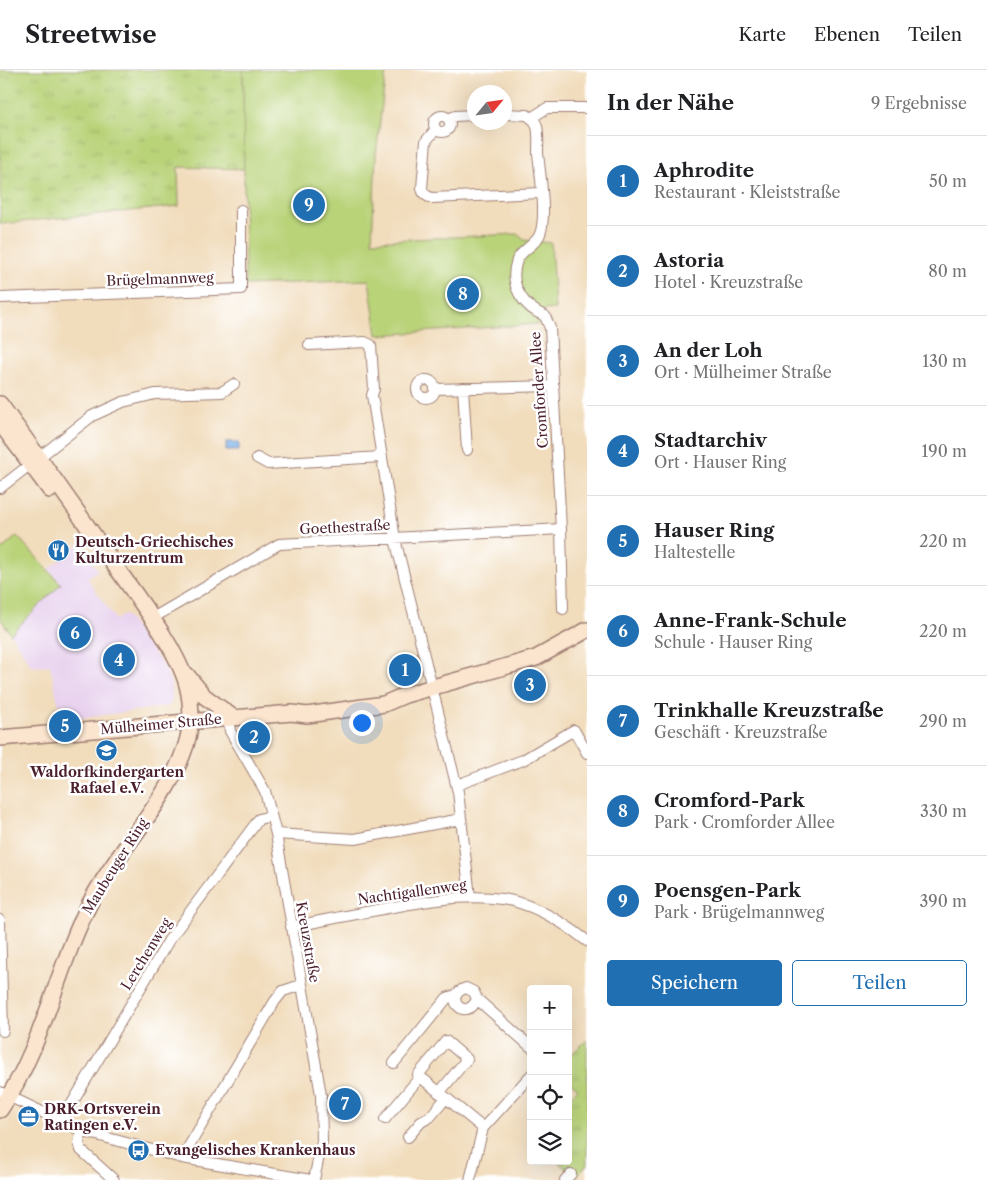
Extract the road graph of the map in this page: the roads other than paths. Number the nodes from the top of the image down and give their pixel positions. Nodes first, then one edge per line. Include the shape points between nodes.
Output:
1 (587, 108) edge
2 (512, 114) edge
3 (467, 115) edge
4 (531, 118) junction
5 (542, 192) junction
6 (241, 210) dead end
7 (0, 298) edge
8 (309, 346) dead end
9 (234, 384) dead end
10 (554, 386) junction
11 (463, 388) junction
12 (435, 389) dead end
13 (0, 404) edge
14 (0, 423) edge
15 (467, 450) dead end
16 (382, 457) junction
17 (257, 458) dead end
18 (35, 460) junction
19 (0, 488) edge
20 (561, 529) junction
21 (395, 539) junction
22 (563, 609) dead end
23 (151, 619) junction
24 (587, 630) edge
25 (180, 667) junction
26 (432, 687) junction
27 (231, 718) junction
28 (191, 722) junction
29 (0, 738) edge
30 (587, 753) edge
31 (457, 786) junction
32 (270, 816) junction
33 (461, 818) junction
34 (276, 834) junction
35 (470, 897) junction
36 (0, 920) edge
37 (291, 927) junction
38 (587, 941) edge
39 (301, 985) junction
40 (456, 995) junction
41 (477, 999) junction
42 (3, 1031) dead end
43 (527, 1044) edge
44 (394, 1063) dead end
45 (420, 1076) junction
46 (527, 1079) edge
47 (5, 1094) edge
48 (443, 1095) junction
49 (0, 1110) edge
50 (385, 1119) dead end
51 (61, 1122) junction
52 (483, 1128) junction
53 (82, 1131) junction
54 (408, 1138) dead end
55 (182, 1158) junction
56 (114, 1180) edge
57 (313, 1180) edge
58 (470, 1180) edge

1 - 4 street via 547,108
2 - 4 street
3 - 5 street via 448,120 443,116 435,118 436,129 426,141 423,192 432,198
4 - 5 street, Cromforder Allee via 537,125
5 - 10 street, Cromforder Allee via 539,236 518,260 514,278 526,304 545,316 550,328
6 - 7 street, Brügelmannweg via 241,289
8 - 16 street via 365,342 371,345 372,395
9 - 18 street via 222,392 155,394 123,402 92,416
10 - 11 street
10 - 20 street, Cromforder Allee
11 - 12 street
11 - 15 street
13 - 18 main road
14 - 18 main road
16 - 17 street via 268,464
16 - 21 street
18 - 19 street
18 - 23 main road
20 - 21 street, Goethestraße
20 - 22 street, Cromforder Allee
21 - 23 street, Goethestraße via 279,544
21 - 26 street
23 - 25 main road
24 - 26 main road, Mülheimer Straße via 536,658
25 - 27 main road via 204,696
25 - 28 main road, Maubeuger Ring via 187,685
26 - 27 main road, Mülheimer Straße via 405,695 382,695 307,707 292,713
26 - 31 street
27 - 28 main road, Mülheimer Straße
27 - 32 street, Kreuzstraße via 230,731 265,791
28 - 29 main road, Mülheimer Straße
28 - 47 main road, Maubeuger Ring via 176,772 104,879 79,926 34,1048 19,1080
30 - 31 street via 574,730 524,760
31 - 33 street
32 - 34 street, Kreuzstraße
32 - 51 street, Lerchenweg via 259,819 169,940
33 - 34 street via 356,839
33 - 35 street
34 - 37 street, Kreuzstraße
35 - 37 street, Nachtigallenweg via 443,898
35 - 38 street, Nachtigallenweg via 504,899 544,913
36 - 42 street
37 - 39 street, Kreuzstraße
39 - 55 street via 283,991 275,1000
39 - 57 street, Kreuzstraße via 321,1095 322,1141
40 - 41 street via 466,988 474,992
40 - 41 street via 457,1005 462,1009 474,1007
40 - 44 street via 447,998
41 - 43 street
45 - 48 street
45 - 48 street via 446,1041 467,1058
45 - 50 street
46 - 52 street
47 - 49 main road, Maubeuger Ring
47 - 51 street
48 - 52 street
48 - 54 street via 430,1117 421,1122
51 - 53 street
52 - 58 street
53 - 55 street
53 - 56 street via 81,1150
55 - 57 street

